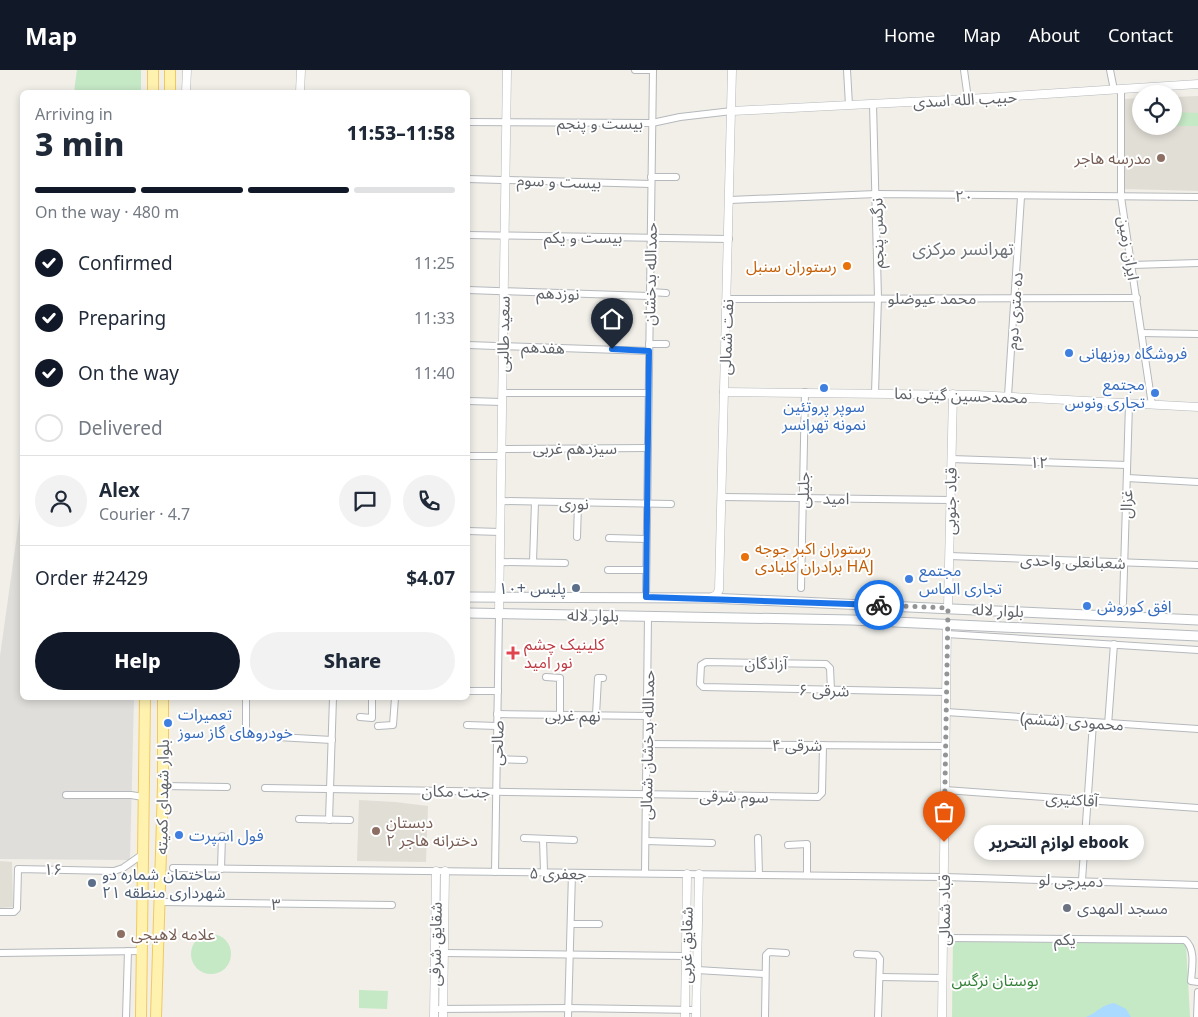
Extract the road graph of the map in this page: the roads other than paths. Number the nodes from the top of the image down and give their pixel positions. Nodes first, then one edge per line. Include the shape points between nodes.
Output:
1 (153, 70) edge
2 (170, 70) edge
3 (186, 70) edge
4 (301, 70) edge
5 (507, 70) edge
6 (635, 70) edge
7 (653, 70) edge
8 (732, 70) edge
9 (846, 70) edge
10 (964, 70) edge
11 (1110, 70) edge
12 (1198, 84) edge
13 (153, 90) edge
14 (170, 90) edge
15 (186, 90) edge
16 (300, 90) edge
17 (1118, 90) junction
18 (968, 100) junction
19 (873, 104) junction
20 (849, 105) junction
21 (732, 111) junction
22 (470, 122) edge
23 (506, 122) junction
24 (652, 123) junction
25 (676, 177) dead end
26 (470, 179) edge
27 (505, 180) junction
28 (651, 180) junction
29 (876, 194) junction
30 (1021, 197) junction
31 (1121, 197) junction
32 (1198, 197) edge
33 (730, 200) junction
34 (470, 236) edge
35 (505, 236) junction
36 (650, 237) junction
37 (729, 239) junction
38 (1198, 263) edge
39 (1132, 265) junction
40 (470, 290) edge
41 (504, 291) junction
42 (666, 293) dead end
43 (650, 294) junction
44 (878, 298) junction
45 (1015, 298) junction
46 (1137, 298) junction
47 (727, 299) junction
48 (1142, 333) junction
49 (1198, 334) edge
50 (666, 344) dead end
51 (470, 345) edge
52 (503, 345) junction
53 (649, 347) junction
54 (724, 392) junction
55 (805, 392) junction
56 (502, 393) junction
57 (648, 393) junction
58 (875, 393) junction
59 (953, 394) junction
60 (1008, 396) junction
61 (470, 402) edge
62 (502, 402) junction
63 (1129, 404) junction
64 (1152, 405) junction
65 (1198, 407) edge
66 (648, 448) junction
67 (502, 452) junction
68 (470, 456) edge
69 (951, 459) junction
70 (1127, 465) junction
71 (1127, 478) junction
72 (1198, 482) edge
73 (722, 497) junction
74 (802, 498) junction
75 (950, 500) junction
76 (501, 501) junction
77 (535, 502) junction
78 (578, 503) junction
79 (647, 503) junction
80 (671, 504) dead end
81 (470, 531) edge
82 (500, 532) junction
83 (577, 537) dead end
84 (609, 538) dead end
85 (646, 539) junction
86 (949, 556) junction
87 (500, 562) junction
88 (533, 562) junction
89 (1124, 562) junction
90 (565, 564) dead end
91 (1198, 565) edge
92 (608, 570) dead end
93 (646, 570) junction
94 (801, 588) dead end
95 (470, 597) edge
96 (646, 597) junction
97 (500, 598) junction
98 (710, 598) junction
99 (1122, 603) dead end
100 (948, 608) junction
101 (470, 613) edge
102 (499, 614) junction
103 (648, 616) junction
104 (1175, 618) junction
105 (1198, 620) edge
106 (947, 624) junction
107 (947, 634) junction
108 (1174, 635) junction
109 (1198, 636) edge
110 (1114, 644) junction
111 (1198, 650) edge
112 (546, 677) dead end
113 (603, 678) dead end
114 (701, 686) joint
115 (831, 690) junction
116 (470, 691) edge
117 (498, 691) junction
118 (946, 692) junction
119 (145, 700) edge
120 (163, 700) edge
121 (246, 700) edge
122 (333, 700) edge
123 (372, 700) edge
124 (395, 700) edge
125 (946, 712) junction
126 (497, 714) junction
127 (560, 715) junction
128 (596, 715) junction
129 (648, 716) junction
130 (360, 717) dead end
131 (1093, 723) junction
132 (1108, 724) junction
133 (467, 725) dead end
134 (378, 726) dead end
135 (497, 726) junction
136 (1198, 729) edge
137 (246, 733) dead end
138 (277, 737) dead end
139 (332, 740) junction
140 (648, 744) junction
141 (823, 745) junction
142 (946, 746) junction
143 (497, 758) junction
144 (524, 760) dead end
145 (163, 786) junction
146 (227, 787) dead end
147 (265, 788) dead end
148 (330, 789) junction
149 (945, 790) junction
150 (496, 792) junction
151 (66, 795) dead end
152 (647, 795) junction
153 (143, 798) junction
154 (1088, 800) junction
155 (1198, 808) edge
156 (299, 819) dead end
157 (329, 820) junction
158 (350, 820) dead end
159 (222, 836) dead end
160 (524, 838) dead end
161 (758, 838) dead end
162 (543, 839) junction
163 (574, 840) dead end
164 (646, 841) junction
165 (712, 843) dead end
166 (788, 845) dead end
167 (143, 854) junction
168 (173, 868) dead end
169 (221, 869) junction
170 (436, 871) junction
171 (445, 871) junction
172 (495, 872) junction
173 (544, 872) junction
174 (572, 873) junction
175 (645, 874) junction
176 (687, 874) junction
177 (699, 874) junction
178 (759, 875) junction
179 (807, 875) junction
180 (944, 877) junction
181 (1082, 880) junction
182 (1198, 885) edge
183 (160, 902) junction
184 (392, 905) dead end
185 (0, 912) edge
186 (571, 924) junction
187 (599, 924) dead end
188 (944, 938) junction
189 (142, 951) junction
190 (128, 952) junction
191 (0, 953) edge
192 (444, 953) junction
193 (786, 953) dead end
194 (570, 954) junction
195 (858, 954) dead end
196 (686, 956) junction
197 (697, 970) junction
198 (766, 974) junction
199 (880, 977) junction
200 (943, 978) junction
201 (1198, 982) edge
202 (1198, 992) edge
203 (443, 1008) junction
204 (568, 1008) junction
205 (434, 1013) edge
206 (685, 1013) edge
207 (696, 1013) edge
208 (126, 1017) edge
209 (141, 1017) edge
210 (156, 1017) edge
211 (443, 1017) edge
212 (568, 1017) edge
213 (765, 1017) edge
214 (878, 1017) edge
215 (942, 1017) edge
216 (1198, 1017) edge

1 - 13 main road
2 - 14 main road
3 - 15 street
4 - 16 street
5 - 23 street, سعید طالبی
6 - 7 street
7 - 24 street, حمدالله بدخشان
8 - 21 street, نفت شمالی
9 - 20 street
10 - 18 street
11 - 17 street
12 - 17 street, حبیب الله اسدی
17 - 18 street, حبیب الله اسدی
17 - 31 street, ایران زمین
18 - 19 street, حبیب الله اسدی
19 - 20 street, حبیب الله اسدی
19 - 29 street, نرگس پنجم
20 - 21 street, حبیب الله اسدی
21 - 24 street, بیست و پنجم
21 - 33 street, نفت شمالی
22 - 23 street, بیست و پنجم
23 - 24 street, بیست و پنجم
23 - 27 street, سعید طالبی
24 - 28 street, حمدالله بدخشان
25 - 28 street, بیست و سوم
26 - 27 street, بیست و سوم
27 - 28 street, بیست و سوم
27 - 35 street, سعید طالبی
28 - 36 street, حمدالله بدخشان
29 - 30 street, ۲۰
29 - 33 street, ۲۰
29 - 44 street, نرگس پنجم
30 - 31 street, ۲۰
30 - 45 street, ده متری دوم
31 - 32 street, ۲۰
31 - 39 street, ایران زمین
33 - 37 street, نفت شمالی
34 - 35 street, بیست و یکم
35 - 36 street, بیست و یکم
35 - 41 street, سعید طالبی
36 - 37 street, بیست و یکم
36 - 43 street, حمدالله بدخشان
37 - 47 street, نفت شمالی
38 - 39 street
39 - 46 street, ایران زمین
40 - 41 street, نوزدهم
41 - 43 street, نوزدهم
41 - 52 street, سعید طالبی
42 - 43 street, نوزدهم
43 - 53 street, حمدالله بدخشان
44 - 45 street, محمد عیوضلو
44 - 47 street, محمد عیوضلو
44 - 58 street, نرگس پنجم
45 - 46 street, محمد عیوضلو
45 - 60 street, ده متری دوم
46 - 48 street, ایران زمین
47 - 54 street, نفت شمالی
48 - 49 street
48 - 64 street, ایران زمین
50 - 53 street, هفدهم
51 - 52 street, هفدهم
52 - 53 street, هفدهم
52 - 56 street, سعید طالبی
53 - 57 street, حمدالله بدخشان
54 - 55 street, محمدحسین گیتی نما
54 - 73 street, نفت شمالی
55 - 58 street, محمدحسین گیتی نما
55 - 74 street, جلیلی
56 - 57 street
56 - 62 street, سعید طالبی
57 - 66 street, حمدالله بدخشان
58 - 59 street, محمدحسین گیتی نما
59 - 60 street, محمدحسین گیتی نما
59 - 69 street, قباد جنوبی
60 - 63 street, محمدحسین گیتی نما
61 - 62 street
62 - 67 street, سعید طالبی
63 - 64 street, محمدحسین گیتی نما
63 - 70 street, غزال
64 - 65 street, محمدحسین گیتی نما
66 - 67 street, سیزدهم غربی
66 - 79 street, حمدالله بدخشان
67 - 68 street, سیزدهم غربی
67 - 76 street, سعید طالبی
69 - 70 street, ۱۲
69 - 75 street, قباد جنوبی
70 - 71 street, غزال
71 - 72 street
71 - 89 street, غزال
73 - 74 street, امید
73 - 98 street, نفت شمالی via 719,590
74 - 75 street, امید
74 - 94 street, جلیلی
75 - 86 street, قباد جنوبی
76 - 77 street, نوری
76 - 82 street, سعید طالبی
77 - 78 street, نوری
77 - 88 street
78 - 79 street, نوری
78 - 83 street
79 - 80 street, نوری
79 - 85 street, حمدالله بدخشان
81 - 82 street
82 - 87 street, سعید طالبی
84 - 85 street
85 - 93 street, حمدالله بدخشان
86 - 89 street, شعبانعلی واحدی
86 - 100 street, قباد جنوبی
87 - 88 street
87 - 97 street, سعید طالبی
88 - 90 street
89 - 91 street, شعبانعلی واحدی
89 - 99 street, غزال
92 - 93 street
93 - 96 street, حمدالله بدخشان
95 - 97 main road, بلوار لاله
96 - 97 main road, بلوار لاله
96 - 98 main road, بلوار لاله
97 - 102 street, سعید طالبی
98 - 100 main road, بلوار لاله
100 - 104 main road, بلوار لاله
100 - 106 main road
101 - 102 main road, بلوار لاله
102 - 103 main road, بلوار لاله
102 - 117 street, صالحی
103 - 106 main road, بلوار لاله
103 - 129 street, حمدالله بدخشان شمالی
104 - 105 main road, بلوار لاله
104 - 108 main road via 1177,627
106 - 107 street, قباد شمالی
106 - 108 main road, بلوار لاله
107 - 110 street
107 - 118 street, قباد شمالی
108 - 109 main road, بلوار لاله
110 - 111 street
110 - 132 street
112 - 127 street via 560,678
113 - 128 street via 598,678
114 - 115 street, ۶ شرقی
114 - 115 street, آزادگان via 701,665 706,662 826,664 830,668
115 - 118 street, ۶ شرقی
116 - 117 street
117 - 126 street, صالحی
118 - 125 street, قباد شمالی
119 - 153 main road, بلوار شهدای کمیته
120 - 145 main road, بلوار شهدای کمیته
121 - 137 street
122 - 139 street
123 - 130 street via 372,718
124 - 134 street via 393,725
125 - 131 street, محمودی (ششم)
125 - 142 street, قباد شمالی
126 - 127 street, نهم غربی
126 - 135 street, صالحی
127 - 128 street, نهم غربی
128 - 129 street, نهم غربی
129 - 140 street, حمدالله بدخشان شمالی
131 - 132 street, محمودی (ششم)
131 - 154 street
132 - 136 street, محمودی (ششم)
133 - 135 street
135 - 143 street, صالحی
138 - 139 street
139 - 148 street
140 - 141 street, ۴ شرقی
140 - 152 street, حمدالله بدخشان شمالی
141 - 142 street, ۴ شرقی
141 - 152 street, سوم شرقی via 821,796 818,797
142 - 149 street, قباد شمالی
143 - 144 street
143 - 150 street, صالحی
145 - 146 street
145 - 183 main road, بلوار شهدای کمیته
147 - 148 street, جنت مکان
148 - 150 street, جنت مکان
148 - 157 street
149 - 154 street, آقاکثیری
149 - 180 street, قباد شمالی
150 - 152 street, جنت مکان
150 - 172 street, صالحی
151 - 153 street via 131,795
152 - 164 street, حمدالله بدخشان شمالی
153 - 167 main road, بلوار شهدای کمیته
154 - 155 street, آقاکثیری
154 - 181 street
156 - 157 street
157 - 158 street
159 - 169 street
160 - 162 street
161 - 178 street
162 - 163 street
162 - 173 street
164 - 165 street
164 - 175 street, حمدالله بدخشان شمالی
166 - 179 street via 807,844
167 - 185 street, ۱۶ via 114,871 18,868 17,909
167 - 189 main road, بلوار شهدای کمیته
168 - 169 street, جعفری ۵
169 - 170 street, جعفری ۵
170 - 171 street, جعفری ۵
170 - 205 street, شقایق شرقی
171 - 172 street, جعفری ۵
171 - 192 street, شقایق شرقی
172 - 173 street, جعفری ۵
173 - 174 street, جعفری ۵
174 - 175 street, جعفری ۵
174 - 186 street
175 - 176 street, جعفری ۵
176 - 177 street, جعفری ۵
176 - 196 street, شقایق غربی
177 - 178 street, جعفری ۵
177 - 197 street, شقایق غربی
178 - 179 street, جعفری ۵
179 - 180 street, جعفری ۵
180 - 181 street, دمیرچی لو
180 - 188 street, قباد شمالی
181 - 182 street, دمیرچی لو
183 - 184 street, ۳
183 - 210 main road, بلوار شهدای کمیته
186 - 187 street
186 - 194 street
188 - 200 street, قباد شمالی
188 - 201 street, یکم via 1185,940 1192,951 1191,981
189 - 190 street
189 - 209 main road, بلوار شهدای کمیته
190 - 191 street
190 - 208 street
192 - 194 street
192 - 203 street, شقایق شرقی
193 - 198 street via 766,954
194 - 196 street
194 - 204 street
195 - 199 street via 879,956
196 - 206 street, شقایق غربی
197 - 198 street
197 - 207 street, شقایق غربی
198 - 213 street
199 - 200 street
199 - 214 street
200 - 215 street, قباد شمالی
202 - 216 street
203 - 204 street
203 - 205 street
203 - 211 street, شقایق شرقی
204 - 206 street
204 - 212 street
206 - 207 street

